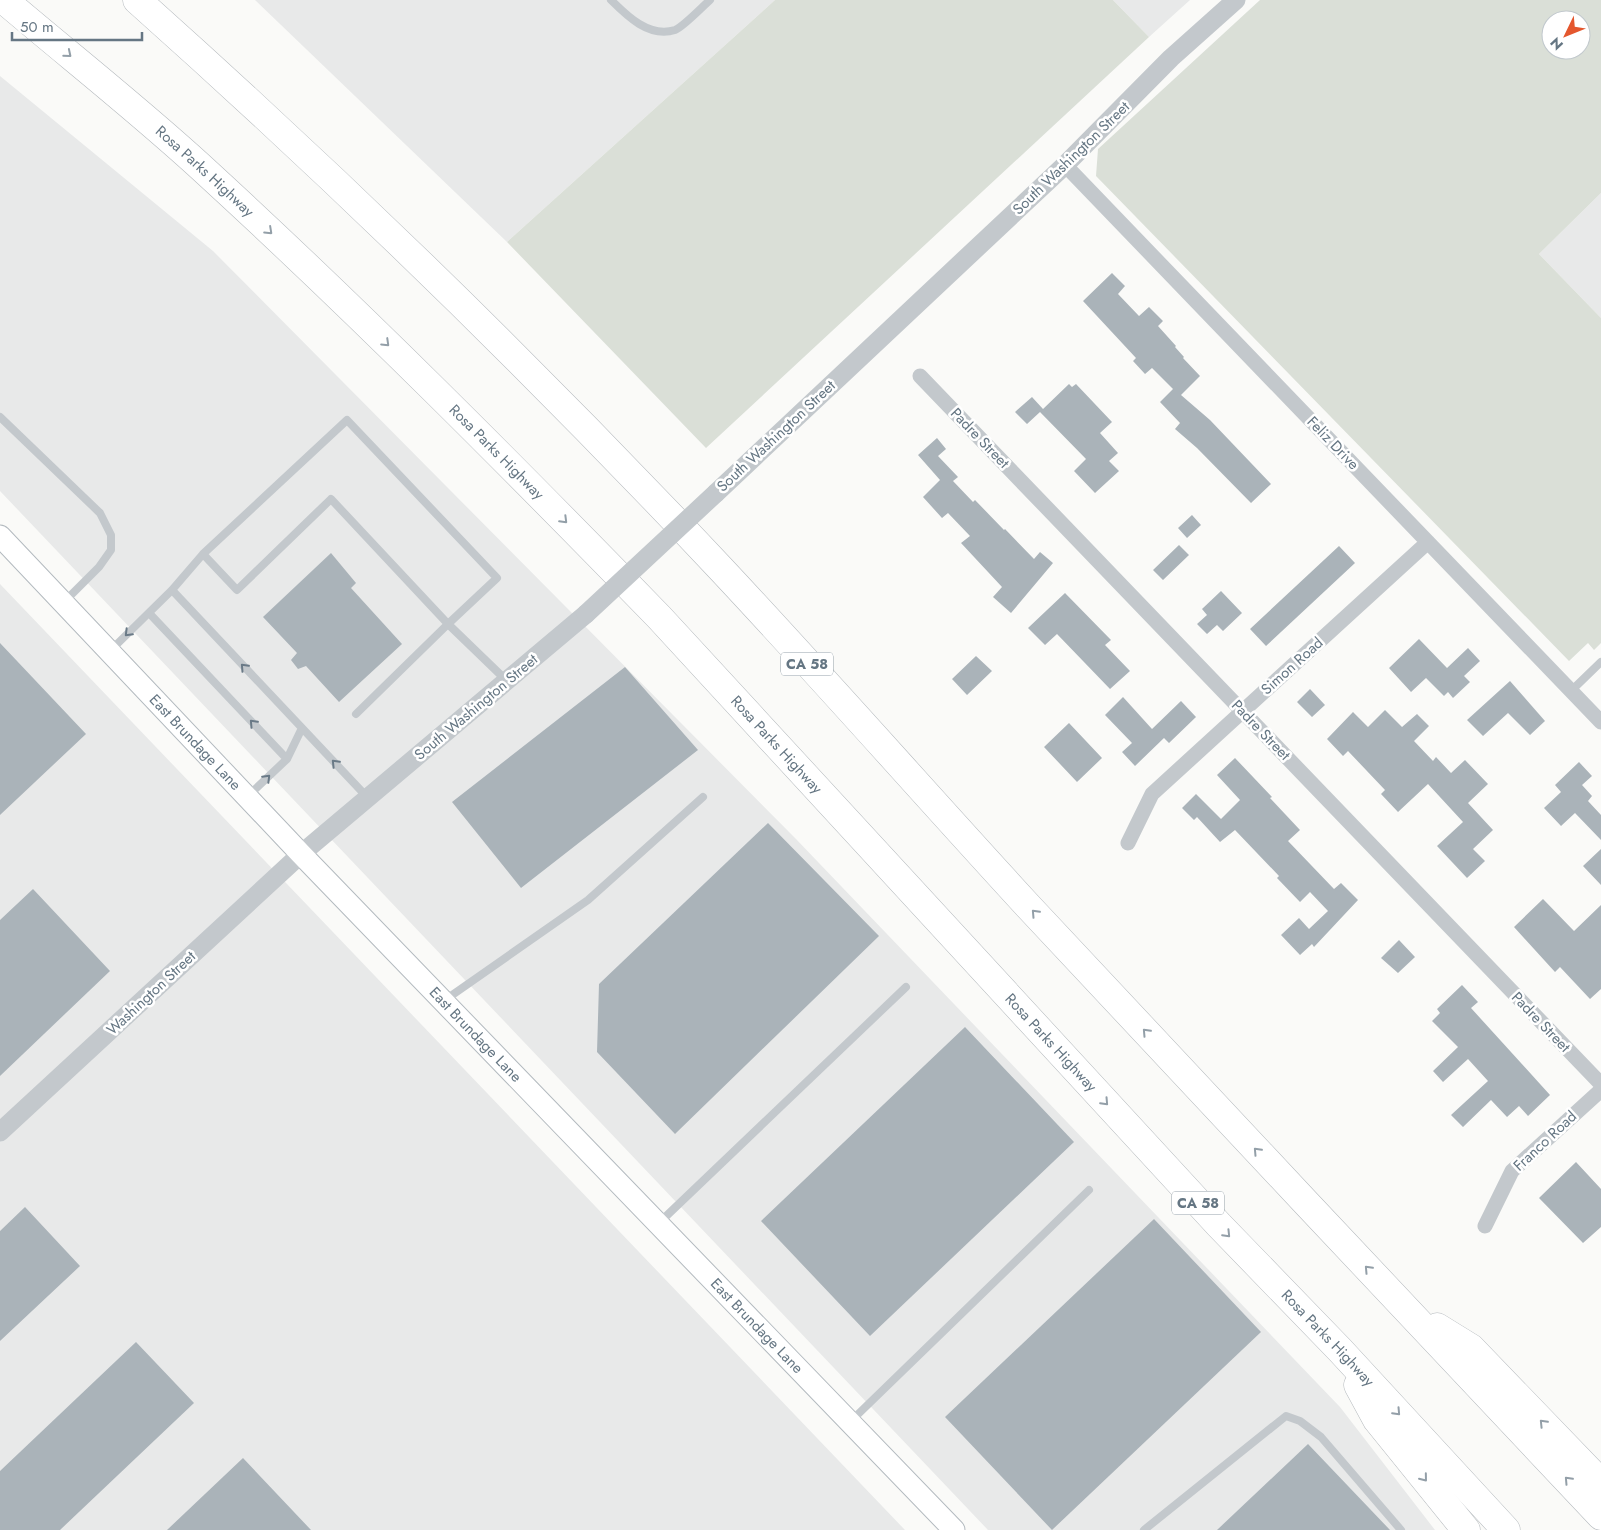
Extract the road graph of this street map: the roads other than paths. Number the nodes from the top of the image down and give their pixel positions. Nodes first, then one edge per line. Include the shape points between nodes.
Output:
1 (4, 0) edge
2 (137, 0) edge
3 (148, 0) edge
4 (611, 0) edge
5 (710, 0) edge
6 (1236, 0) edge
7 (189, 47) junction
8 (1065, 165) junction
9 (920, 376) dead end
10 (0, 418) edge
11 (0, 536) edge
12 (1428, 542) junction
13 (203, 554) junction
14 (172, 590) junction
15 (63, 602) junction
16 (149, 613) junction
17 (448, 624) junction
18 (110, 652) junction
19 (1601, 662) edge
20 (507, 681) junction
21 (1571, 691) junction
22 (1243, 711) junction
23 (356, 714) dead end
24 (1601, 722) edge
25 (302, 728) junction
26 (286, 759) junction
27 (248, 797) junction
28 (703, 797) dead end
29 (368, 798) junction
30 (1128, 843) dead end
31 (301, 854) junction
32 (906, 987) dead end
33 (443, 1001) junction
34 (1601, 1084) edge
35 (1601, 1090) edge
36 (0, 1132) edge
37 (1089, 1190) dead end
38 (658, 1224) junction
39 (1485, 1226) dead end
40 (1402, 1305) junction
41 (1340, 1350) junction
42 (850, 1422) junction
43 (1601, 1483) edge
44 (1601, 1516) edge
45 (954, 1530) edge
46 (1144, 1530) edge
47 (1401, 1530) edge
48 (1466, 1530) edge
49 (1506, 1530) edge

1 -> 41 highway, Rosa Parks Highway / CA 58 via 202,168 494,449 659,618 1212,1218
2 - 7 highway, CA 58
3 - 7 highway
4 - 5 lane via 634,21 656,31 676,30
6 - 8 street, South Washington Street via 1172,58
40 -> 7 highway, CA 58 via 1026,904 700,546 359,204
8 - 12 street, Feliz Drive
8 - 20 street, South Washington Street, bridge via 586,614
9 - 22 street, Padre Street
10 - 15 lane via 100,513 111,535 111,550 99,567
11 - 15 main road, East Brundage Lane
12 - 21 street, Feliz Drive
12 - 22 street, Simon Road
13 - 14 lane
13 - 17 lane via 237,590 331,499
13 - 17 lane via 347,420 497,578
14 - 16 lane
25 -> 14 lane
15 - 18 main road, East Brundage Lane
16 -> 18 lane
26 -> 16 lane
17 - 20 lane
17 - 23 lane
18 - 27 main road, East Brundage Lane
19 - 21 lane
20 - 29 street, South Washington Street
21 - 24 street, Feliz Drive
22 - 30 street, Simon Road via 1152,794
22 - 34 street, Padre Street
25 - 26 lane
29 -> 25 lane
27 -> 26 lane
27 - 31 main road, East Brundage Lane
28 - 33 lane via 588,900
29 - 31 street, South Washington Street
31 - 33 main road, East Brundage Lane
31 - 36 street, Washington Street
32 - 38 lane
33 - 38 main road, East Brundage Lane
35 - 39 street, Franco Road via 1512,1171
37 - 42 lane
38 - 42 main road, East Brundage Lane
43 -> 40 highway via 1471,1348
44 -> 40 highway, CA 58
41 -> 48 highway via 1377,1420
41 -> 49 highway, Rosa Parks Highway / CA 58
42 - 45 main road, East Brundage Lane
46 - 47 lane via 1286,1416 1300,1421 1320,1437

